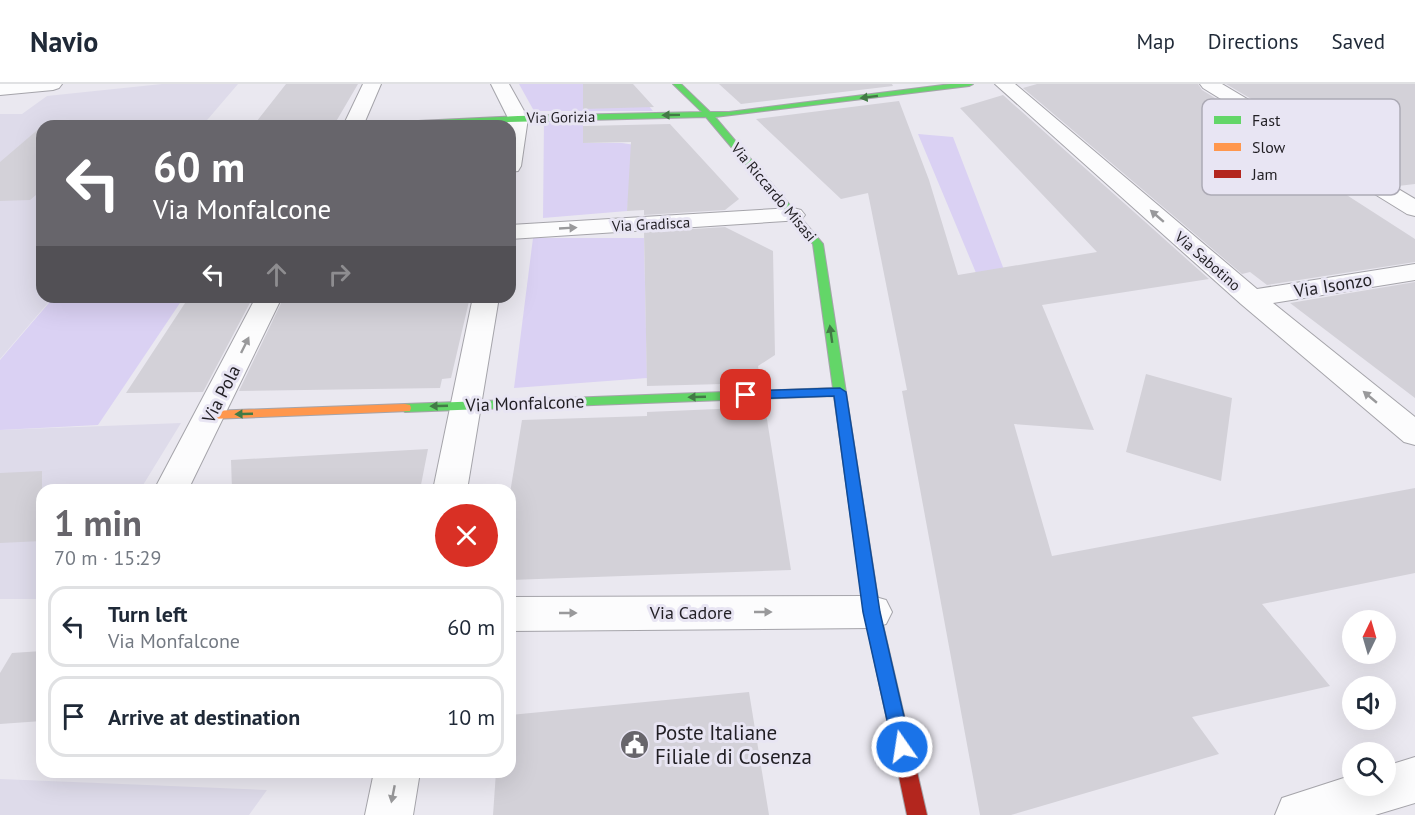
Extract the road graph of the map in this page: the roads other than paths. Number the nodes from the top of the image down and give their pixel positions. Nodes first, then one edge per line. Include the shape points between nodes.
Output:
1 (53, 84) edge
2 (372, 84) edge
3 (500, 84) edge
4 (676, 84) edge
5 (969, 84) edge
6 (1004, 84) edge
7 (1209, 84) edge
8 (0, 89) edge
9 (1234, 99) edge
10 (708, 114) junction
11 (518, 118) junction
12 (357, 120) edge
13 (477, 120) edge
14 (516, 130) edge
15 (1392, 195) edge
16 (1415, 209) edge
17 (793, 216) junction
18 (516, 232) edge
19 (1415, 272) edge
20 (1251, 298) junction
21 (266, 303) edge
22 (485, 303) edge
23 (840, 392) junction
24 (466, 405) junction
25 (210, 415) junction
26 (1415, 434) edge
27 (174, 484) edge
28 (451, 484) edge
29 (872, 612) junction
30 (516, 614) edge
31 (396, 778) edge
32 (1415, 780) edge
33 (389, 815) edge
34 (917, 815) edge
35 (1299, 815) edge

1 - 8 street
2 - 12 street
3 - 11 street
4 - 10 street, Via Riccardo Misasi
5 -> 10 street, Via Gorizia
20 -> 6 street, Via Sabotino
7 - 9 street
10 -> 11 street, Via Gorizia
10 - 17 street, Via Riccardo Misasi
11 - 13 street, Via Gorizia
11 - 14 street
15 - 16 street
18 -> 17 street, Via Gradisca
23 -> 17 street, Via Riccardo Misasi via 818,244
19 - 20 street, Via Isonzo
26 -> 20 street, Via Sabotino
25 -> 21 street, Via Pola
22 - 24 street
23 -> 24 street, Via Monfalcone
23 - 29 street, Via Riccardo Misasi
24 -> 25 street, Via Monfalcone
24 - 28 street
25 - 27 street, Via Pola
30 -> 29 street, Via Cadore
29 - 34 street, Via Riccardo Misasi
31 -> 33 street
32 - 35 street

